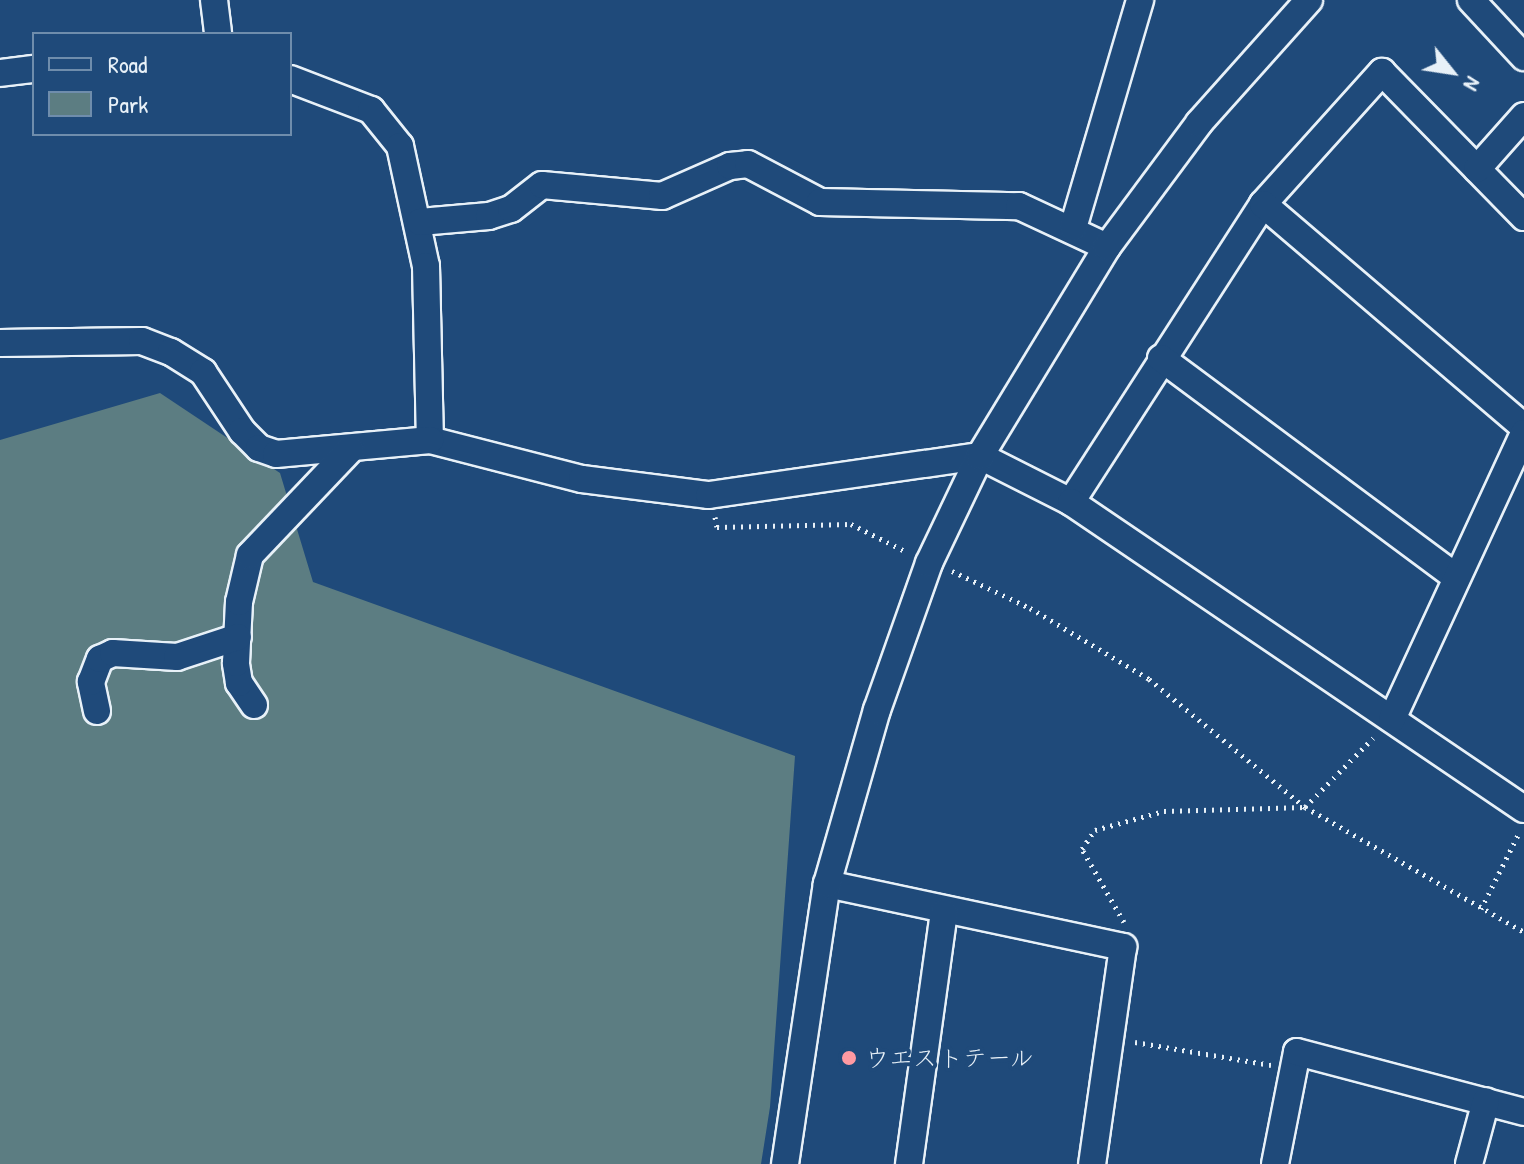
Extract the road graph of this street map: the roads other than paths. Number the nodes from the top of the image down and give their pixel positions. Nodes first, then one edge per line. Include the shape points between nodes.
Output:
1 (214, 0) edge
2 (1140, 0) edge
3 (1309, 0) edge
4 (1471, 0) edge
5 (218, 32) edge
6 (1524, 57) edge
7 (32, 69) edge
8 (0, 73) edge
9 (292, 80) edge
10 (1524, 116) edge
11 (1477, 169) junction
12 (1263, 204) junction
13 (1524, 217) edge
14 (420, 222) junction
15 (1073, 228) junction
16 (1107, 247) junction
17 (0, 343) edge
18 (1161, 358) junction
19 (1524, 430) edge
20 (430, 440) junction
21 (351, 449) junction
22 (980, 456) junction
23 (1071, 502) junction
24 (1455, 576) junction
25 (238, 637) junction
26 (254, 705) dead end
27 (97, 711) dead end
28 (1392, 719) junction
29 (1524, 809) edge
30 (827, 884) junction
31 (944, 912) junction
32 (1486, 1101) junction
33 (1524, 1112) edge
34 (785, 1164) edge
35 (909, 1164) edge
36 (1092, 1164) edge
37 (1275, 1164) edge
38 (1469, 1164) edge

1 - 5 street
2 - 15 street
3 - 16 street via 1208,112
4 - 6 street
7 - 8 street
9 - 14 street via 371,110 400,146
10 - 11 street
11 - 12 street via 1382,72
11 - 13 street
12 - 18 street
12 - 19 street
14 - 15 street via 489,216 511,209 542,185 662,196 730,166 748,164 820,202 1019,206
14 - 20 street
15 - 16 street
16 - 22 street
17 - 21 street via 142,341 203,372 259,448 276,454
18 - 23 street
18 - 24 street
19 - 24 street
20 - 21 street
20 - 22 street via 582,479 709,495
21 - 25 street via 250,555
22 - 23 street
22 - 30 street via 929,563 877,710
23 - 28 street
24 - 28 street
25 - 26 street via 239,683
25 - 27 street via 177,657 113,653 100,659 91,682
28 - 29 street
30 - 31 street
30 - 34 street
31 - 35 street
31 - 36 street via 1123,947
32 - 33 street
32 - 37 street via 1297,1052
32 - 38 street

